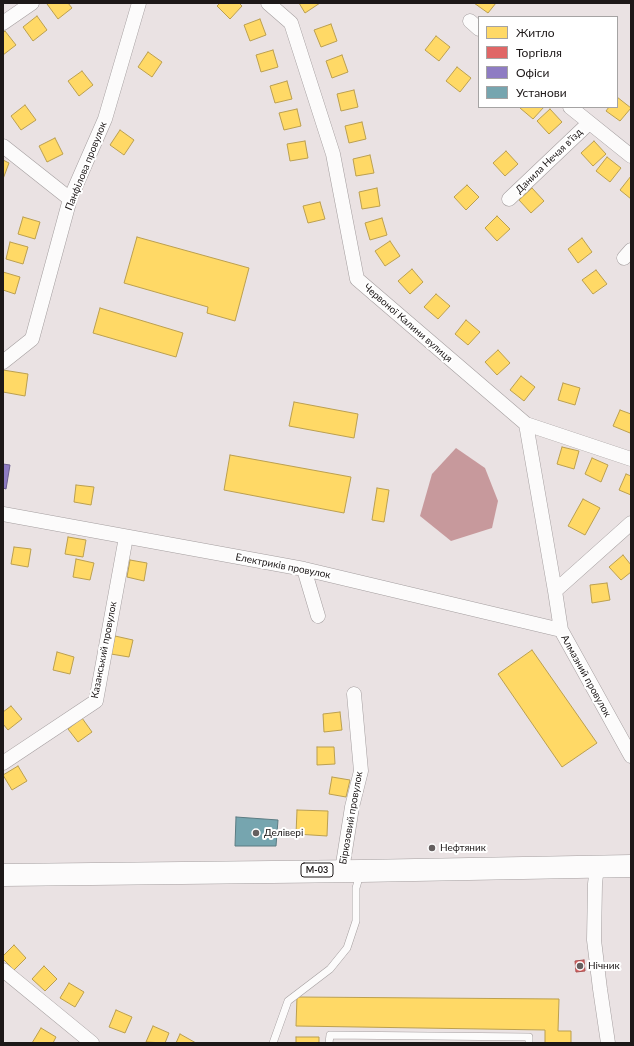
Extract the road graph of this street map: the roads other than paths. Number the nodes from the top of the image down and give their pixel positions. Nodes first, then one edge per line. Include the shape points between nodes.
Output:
1 (32, 3) edge
2 (140, 3) edge
3 (268, 3) edge
4 (3, 23) edge
5 (571, 108) edge
6 (589, 123) junction
7 (3, 146) edge
8 (631, 156) edge
9 (509, 199) dead end
10 (70, 200) junction
11 (3, 362) edge
12 (526, 424) junction
13 (631, 459) edge
14 (3, 514) edge
15 (631, 523) edge
16 (126, 537) junction
17 (304, 569) junction
18 (555, 591) junction
19 (318, 616) dead end
20 (561, 630) junction
21 (354, 694) dead end
22 (631, 756) edge
23 (3, 763) edge
24 (630, 862) edge
25 (597, 866) junction
26 (351, 870) junction
27 (3, 875) edge
28 (3, 970) edge
29 (476, 1040) edge
30 (92, 1043) edge
31 (273, 1043) edge
32 (329, 1043) edge
33 (529, 1043) edge
34 (608, 1043) edge

1 - 4 street
2 - 10 street, Панфілова провулок via 106,119
3 - 12 street, Червоної Калини вулиця via 291,23 333,154 357,279
5 - 6 street
6 - 8 street
6 - 9 street, Данила Нечая в’їзд
7 - 10 street
10 - 11 street, Панфілова провулок via 32,339
12 - 13 street, Червоної Калини вулиця
12 - 18 street, Алмазний провулок
14 - 16 street, Електриків провулок
15 - 18 street
16 - 17 street, Електриків провулок
16 - 23 street, Казанський провулок via 96,701
17 - 19 street
17 - 20 street, Електриків провулок
18 - 20 street, Алмазний провулок
20 - 22 street, Алмазний провулок
21 - 26 street, Бірюзовий провулок via 361,771 352,807
24 - 25 highway, М-03
25 - 26 highway, М-03
25 - 34 street via 594,940
26 - 27 highway, М-03
26 - 31 lane via 356,888 356,920 347,948 330,969 288,1001
28 - 30 street
29 - 32 lane via 330,1035
29 - 33 lane via 530,1037

